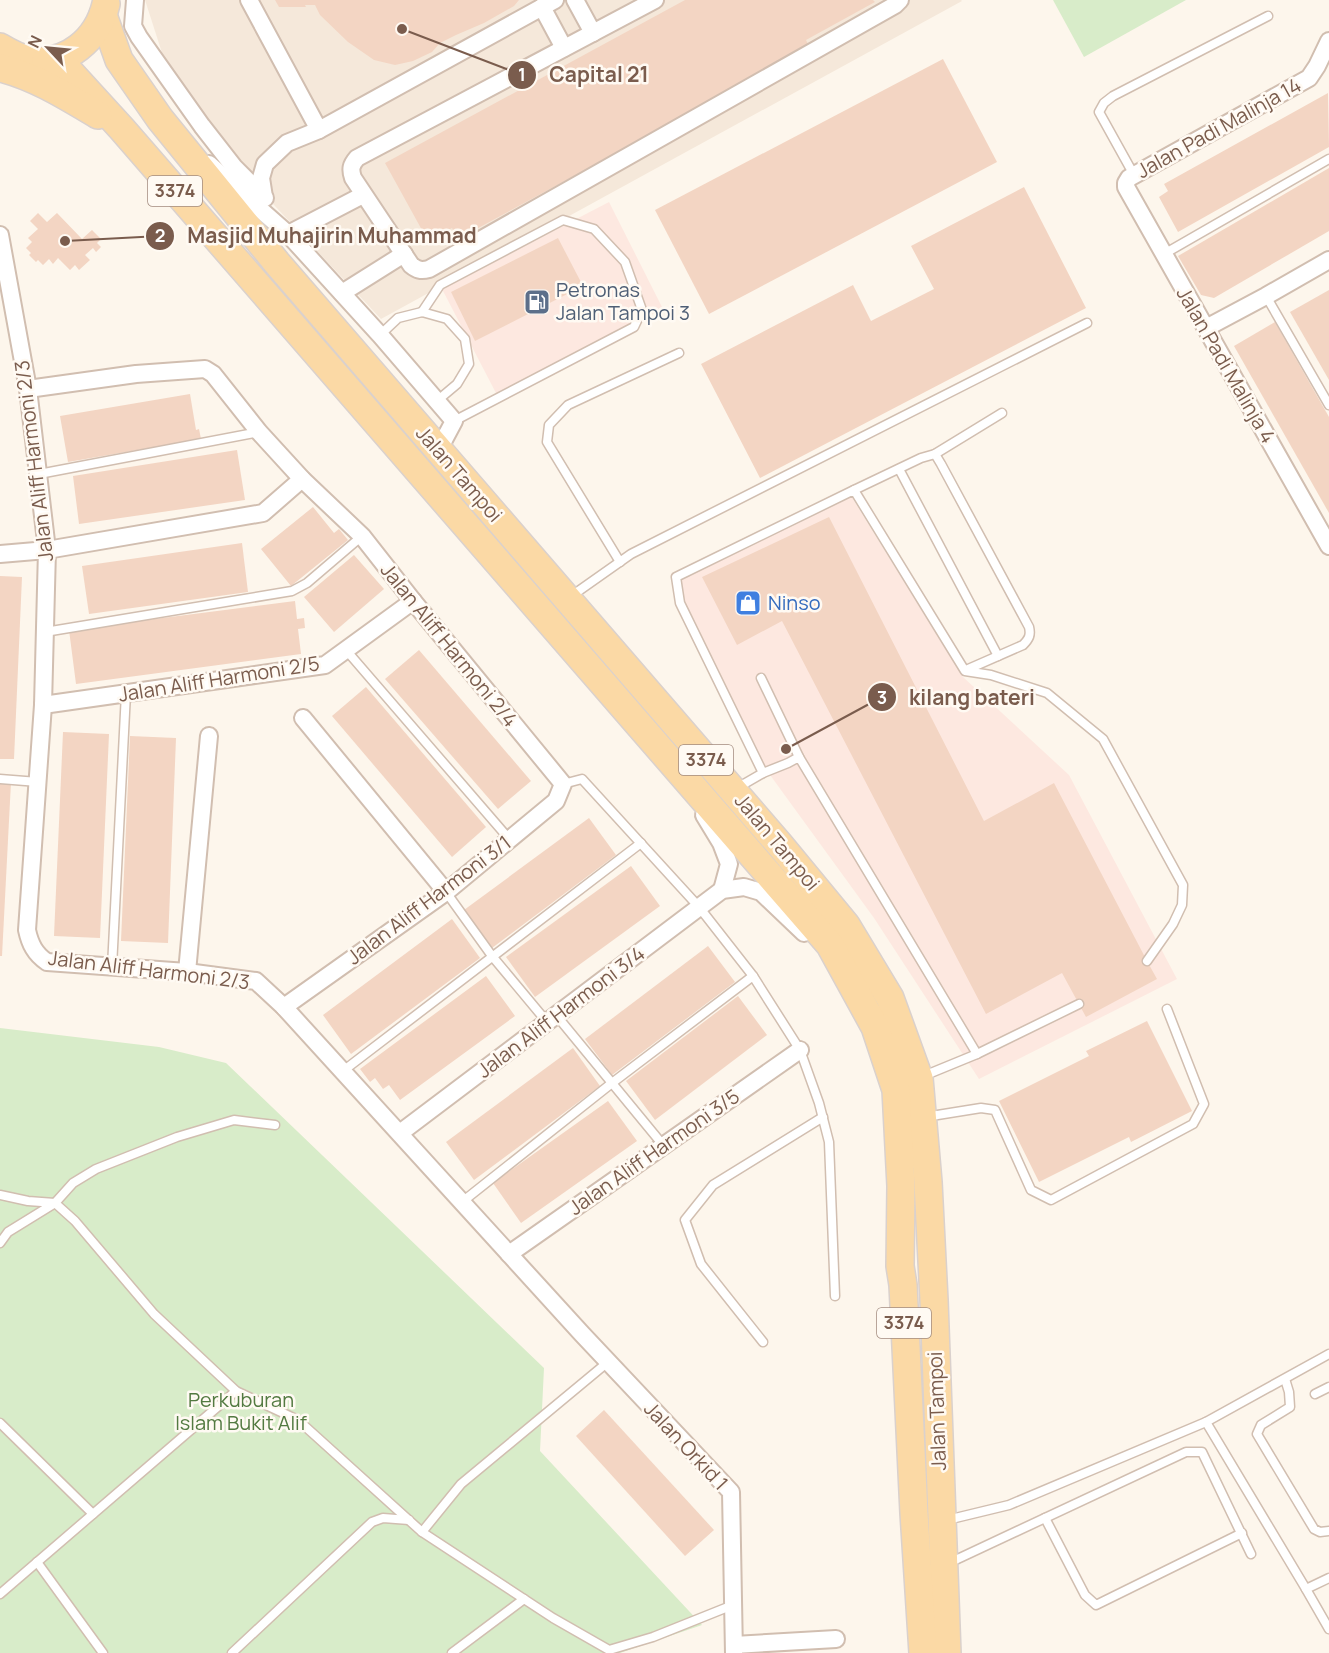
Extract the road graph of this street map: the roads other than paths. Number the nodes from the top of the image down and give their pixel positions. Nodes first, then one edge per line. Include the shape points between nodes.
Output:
1 (135, 0) edge
2 (249, 0) edge
3 (575, 0) edge
4 (655, 0) edge
5 (900, 0) edge
6 (549, 4) edge
7 (106, 5) edge
8 (1268, 16) dead end
9 (593, 33) junction
10 (1329, 42) edge
11 (0, 47) edge
12 (564, 48) junction
13 (46, 61) junction
14 (0, 68) edge
15 (160, 119) junction
16 (122, 129) junction
17 (319, 130) junction
18 (1329, 159) edge
19 (1130, 179) junction
20 (363, 195) junction
21 (264, 197) junction
22 (288, 234) junction
23 (0, 235) edge
24 (404, 254) junction
25 (1163, 255) junction
26 (1329, 260) edge
27 (2, 262) edge
28 (342, 293) junction
29 (1266, 296) junction
30 (422, 312) junction
31 (1086, 323) dead end
32 (1206, 328) junction
33 (380, 335) junction
34 (679, 353) dead end
35 (28, 388) junction
36 (438, 400) junction
37 (1329, 405) edge
38 (1002, 412) dead end
39 (454, 421) junction
40 (259, 432) junction
41 (438, 451) junction
42 (935, 454) junction
43 (899, 469) junction
44 (39, 474) junction
45 (302, 479) junction
46 (854, 490) junction
47 (362, 536) junction
48 (1329, 546) edge
49 (48, 550) junction
50 (0, 554) edge
51 (620, 562) junction
52 (567, 599) junction
53 (413, 601) junction
54 (45, 632) junction
55 (346, 650) junction
56 (998, 656) junction
57 (965, 671) junction
58 (761, 678) dead end
59 (126, 693) junction
60 (43, 705) junction
61 (303, 718) dead end
62 (209, 736) dead end
63 (799, 757) junction
64 (679, 771) junction
65 (763, 773) junction
66 (0, 779) edge
67 (38, 782) junction
68 (563, 784) junction
69 (733, 790) junction
70 (510, 840) junction
71 (641, 843) junction
72 (721, 891) junction
73 (446, 892) junction
74 (700, 907) junction
75 (492, 957) junction
76 (1147, 961) dead end
77 (112, 967) junction
78 (187, 972) junction
79 (753, 976) junction
80 (860, 1000) junction
81 (1079, 1004) dead end
82 (284, 1007) junction
83 (1167, 1009) dead end
84 (551, 1019) junction
85 (800, 1050) junction
86 (977, 1054) junction
87 (343, 1071) junction
88 (919, 1078) junction
89 (612, 1083) junction
90 (921, 1117) junction
91 (823, 1118) junction
92 (275, 1125) dead end
93 (400, 1133) junction
94 (663, 1145) junction
95 (0, 1195) edge
96 (462, 1202) junction
97 (55, 1203) junction
98 (0, 1244) edge
99 (509, 1254) junction
100 (835, 1296) dead end
101 (582, 1334) joint
102 (763, 1342) dead end
103 (1329, 1354) edge
104 (608, 1362) junction
105 (1285, 1379) junction
106 (1329, 1387) edge
107 (236, 1391) junction
108 (1315, 1394) dead end
109 (1206, 1422) junction
110 (0, 1423) edge
111 (93, 1514) junction
112 (1046, 1518) junction
113 (408, 1520) junction
114 (941, 1521) junction
115 (1329, 1531) edge
116 (422, 1532) junction
117 (1242, 1533) junction
118 (1251, 1554) dead end
119 (37, 1562) junction
120 (943, 1565) junction
121 (1329, 1578) edge
122 (1306, 1589) junction
123 (0, 1594) edge
124 (524, 1599) junction
125 (733, 1605) junction
126 (1329, 1629) edge
127 (836, 1639) dead end
128 (734, 1649) edge
129 (103, 1653) edge
130 (232, 1653) edge
131 (452, 1653) edge
132 (923, 1653) edge
133 (946, 1653) edge

1 - 21 street via 133,26 139,37 234,167
2 - 17 street
3 - 9 street
4 - 9 street
5 - 24 street via 429,269 416,269
6 - 12 street
6 - 17 street
7 - 13 main road, 3374 via 94,34 79,49
7 - 15 main road, Jalan Tampoi / 3374 via 110,39 119,60
8 - 19 lane via 1104,103 1100,112
9 - 12 street
10 - 19 street, Jalan Padi Malinja 14 via 1309,78
11 - 13 main road, 3374 via 31,61
12 - 20 street via 357,158 351,171
13 - 16 main road, Jalan Tampoi / 3374 via 69,71
14 - 16 main road via 48,86
15 - 22 street
15 - 41 main road, Jalan Tampoi / 3374
16 - 64 main road, Jalan Tampoi / 3374
17 - 21 street via 286,143 265,164 261,178
18 - 25 lane
19 - 25 street, Jalan Padi Malinja 4 via 1126,187
20 - 22 street
20 - 24 street
21 - 22 street
22 - 28 street
23 - 27 street, Jalan Aliff Harmoni 2/3
24 - 28 street
25 - 32 street, Jalan Padi Malinja 4
26 - 29 street
27 - 35 street, Jalan Aliff Harmoni 2/3
28 - 33 street
29 - 32 street
29 - 37 lane
30 - 33 lane via 398,318
30 - 36 lane via 447,319 465,339 470,364 458,384
30 - 39 lane via 440,285 563,220 594,228 625,262 642,310 634,327
31 - 51 lane
32 - 48 street, Jalan Padi Malinja 4
33 - 36 street
34 - 51 lane via 568,405 549,425 547,442
35 - 40 street, Jalan Aliff Harmoni 2/4 via 205,369
35 - 44 street, Jalan Aliff Harmoni 2/3
36 - 39 street
38 - 42 lane
39 - 41 street
40 - 44 lane
40 - 45 street, Jalan Aliff Harmoni 2/4
41 - 52 main road, Jalan Tampoi / 3374
42 - 43 lane
42 - 56 lane via 1029,627 1030,634 1023,645
43 - 46 lane
43 - 56 lane
44 - 49 street, Jalan Aliff Harmoni 2/3
45 - 47 street, Jalan Aliff Harmoni 2/4
45 - 49 street via 263,513
46 - 57 lane
46 - 65 lane via 676,577 680,603
47 - 53 street, Jalan Aliff Harmoni 2/4
47 - 54 lane via 292,591
49 - 50 street
49 - 54 street, Jalan Aliff Harmoni 2/3
51 - 52 lane
52 - 69 main road, Jalan Tampoi / 3374
53 - 55 street, Jalan Aliff Harmoni 2/5
53 - 68 street, Jalan Aliff Harmoni 2/4
54 - 60 street, Jalan Aliff Harmoni 2/3
55 - 59 street, Jalan Aliff Harmoni 2/5 via 325,665
55 - 70 lane
56 - 57 lane
57 - 76 lane via 1047,693 1103,739 1183,885 1182,905
58 - 63 lane
59 - 60 street, Jalan Aliff Harmoni 2/5
59 - 77 lane
60 - 67 street, Jalan Aliff Harmoni 2/3
61 - 73 street
62 - 78 street
63 - 65 lane
63 - 86 lane
64 - 72 street via 729,864
64 - 80 main road, Jalan Tampoi / 3374 via 830,945
65 - 69 lane
66 - 67 lane
67 - 77 street, Jalan Aliff Harmoni 2/3 via 27,930 30,941 47,962
68 - 70 street, Jalan Aliff Harmoni 3/1 via 556,801
68 - 71 lane via 582,779
69 - 88 main road, Jalan Tampoi / 3374 via 846,925 890,998
70 - 73 street, Jalan Aliff Harmoni 3/1
71 - 74 lane
71 - 75 lane
72 - 74 street, Jalan Aliff Harmoni 3/4
72 - 80 street via 744,887 762,892 804,932
73 - 75 lane
73 - 82 street, Jalan Aliff Harmoni 3/1
74 - 79 lane
74 - 84 street, Jalan Aliff Harmoni 3/4
75 - 84 lane
75 - 87 lane
77 - 78 street, Jalan Aliff Harmoni 2/3
78 - 82 street, Jalan Aliff Harmoni 2/3 via 255,981
79 - 85 lane
79 - 89 lane
80 - 132 main road, Jalan Tampoi / 3374 via 875,1027 896,1090 900,1266
81 - 86 lane
82 - 87 street, Jalan Aliff Harmoni 2/3
83 - 90 lane via 1204,1104 1192,1124 1052,1200 1031,1190 995,1110 981,1108
84 - 89 lane
84 - 93 street, Jalan Aliff Harmoni 3/4
85 - 91 lane
85 - 94 street, Jalan Aliff Harmoni 3/5
86 - 88 lane
87 - 93 street, Jalan Aliff Harmoni 2/3
88 - 90 main road, Jalan Tampoi / 3374
89 - 94 lane
89 - 96 lane
90 - 114 main road, Jalan Tampoi / 3374 via 928,1182
91 - 100 lane via 830,1142
91 - 102 lane via 713,1185 686,1220 701,1264
92 - 97 lane via 234,1120 177,1137 96,1168 73,1183
93 - 96 street, Jalan Aliff Harmoni 2/3
94 - 99 street, Jalan Aliff Harmoni 3/5
95 - 97 lane
96 - 99 street, Jalan Aliff Harmoni 2/3
97 - 98 lane via 8,1232
97 - 107 lane via 154,1314
99 - 101 street, Jalan Aliff Harmoni 2/3
101 - 104 street, Jalan Orkid 1
103 - 105 lane
104 - 116 lane via 461,1484
104 - 125 street, Jalan Orkid 1 via 731,1492
105 - 109 lane
105 - 115 lane via 1290,1407 1261,1425 1257,1434 1314,1529
106 - 108 lane
107 - 111 lane
107 - 113 lane via 298,1420
109 - 114 lane via 1009,1506
109 - 122 lane
110 - 111 lane
111 - 119 lane
112 - 117 lane via 1186,1452 1202,1452
112 - 117 lane via 1085,1595 1096,1605
112 - 120 lane
113 - 116 lane
113 - 130 lane via 383,1518 372,1522
114 - 120 main road, Jalan Tampoi / 3374
116 - 124 lane
117 - 118 lane
119 - 123 lane
119 - 129 lane
120 - 133 main road, Jalan Tampoi / 3374
121 - 122 lane
122 - 126 lane
124 - 125 lane via 609,1650
124 - 131 lane
125 - 128 street, Jalan Orkid 1
127 - 128 street

